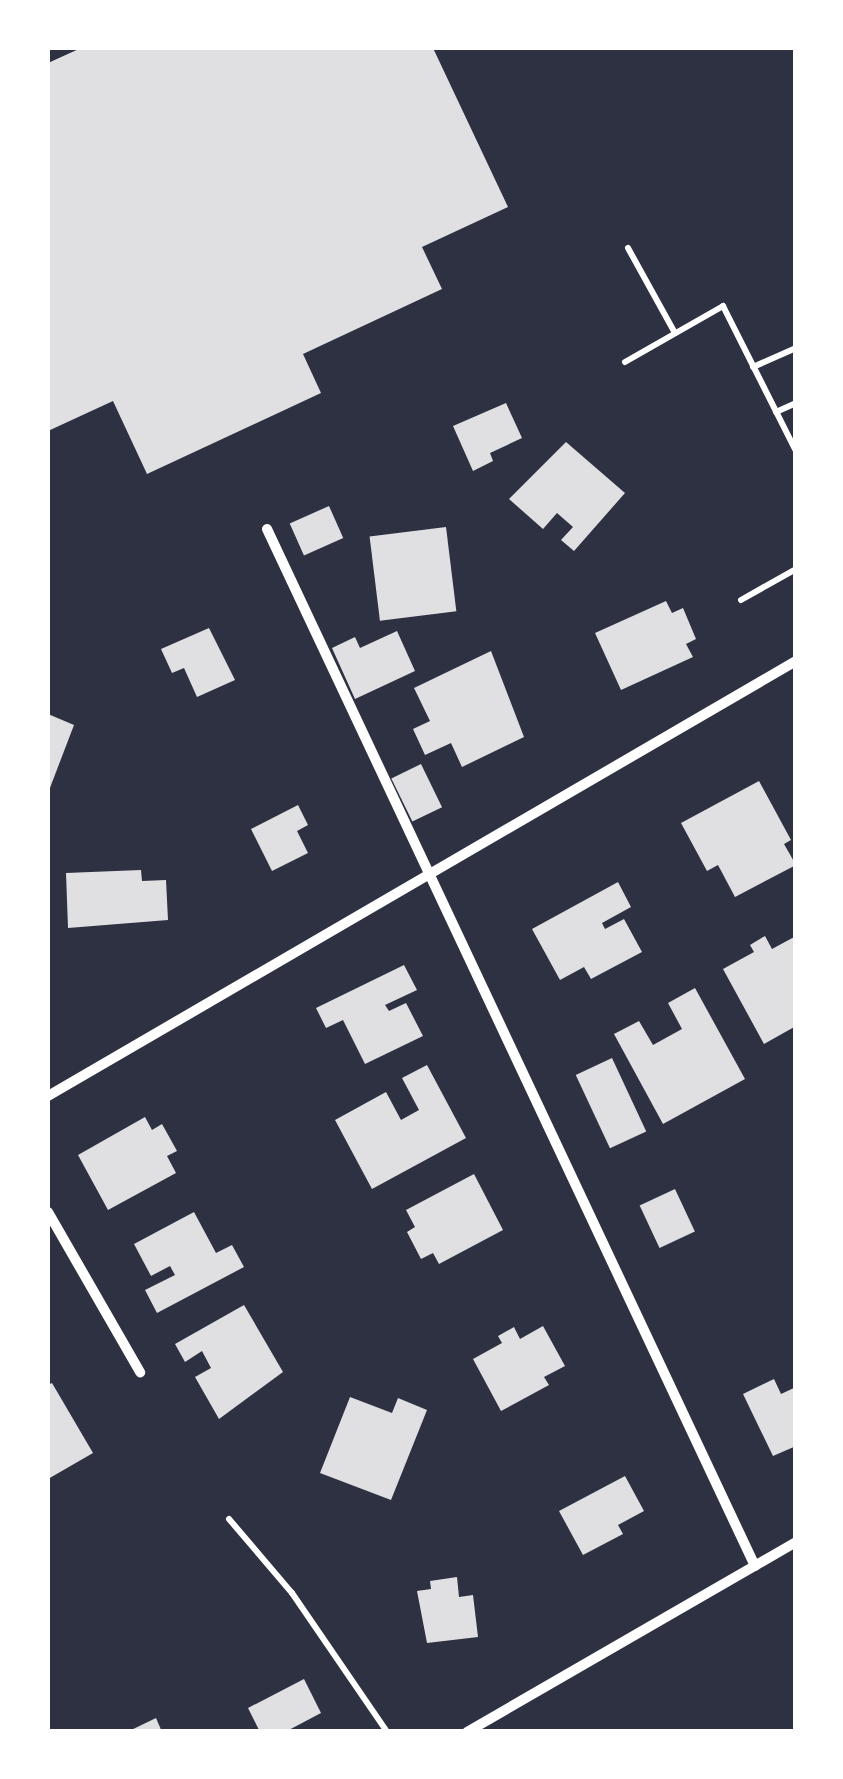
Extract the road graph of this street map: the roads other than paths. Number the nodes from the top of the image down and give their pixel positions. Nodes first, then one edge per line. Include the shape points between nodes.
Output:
1 (628, 248) dead end
2 (675, 333) junction
3 (796, 348) edge
4 (624, 362) dead end
5 (753, 368) junction
6 (796, 403) edge
7 (776, 412) junction
8 (796, 451) edge
9 (267, 529) dead end
10 (796, 569) edge
11 (741, 600) dead end
12 (796, 661) edge
13 (430, 874) junction
14 (48, 1096) edge
15 (48, 1212) edge
16 (140, 1372) dead end
17 (230, 1520) dead end
18 (796, 1542) edge
19 (754, 1566) junction
20 (387, 1732) edge
21 (467, 1732) edge

1 - 2 lane
2 - 4 lane
2 - 5 lane via 723,306
3 - 5 lane
5 - 7 lane
6 - 7 lane
7 - 8 lane
9 - 13 street
10 - 11 lane
12 - 13 street
13 - 14 street
13 - 19 street
15 - 16 street
17 - 20 lane via 292,1593
18 - 19 street
19 - 21 street

